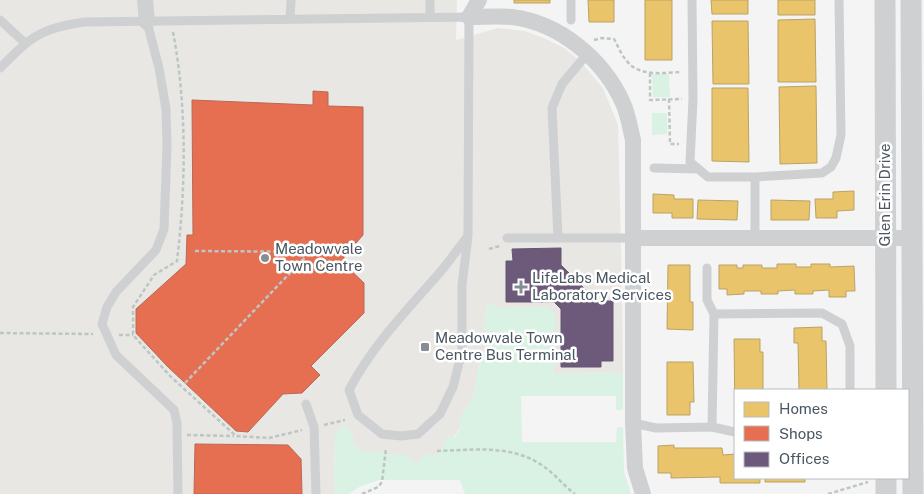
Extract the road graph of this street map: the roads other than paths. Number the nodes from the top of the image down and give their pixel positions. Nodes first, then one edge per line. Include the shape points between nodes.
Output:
1 (145, 0) edge
2 (290, 0) edge
3 (430, 0) edge
4 (464, 0) edge
5 (479, 0) edge
6 (571, 0) edge
7 (692, 0) edge
8 (839, 0) edge
9 (885, 0) edge
10 (911, 0) edge
11 (430, 16) junction
12 (469, 17) junction
13 (290, 19) junction
14 (0, 20) edge
15 (571, 20) dead end
16 (147, 22) junction
17 (26, 43) junction
18 (590, 47) junction
19 (0, 68) edge
20 (918, 100) edge
21 (654, 168) dead end
22 (699, 169) junction
23 (754, 177) junction
24 (468, 236) junction
25 (507, 238) dead end
26 (558, 238) junction
27 (633, 238) junction
28 (755, 238) junction
29 (886, 238) junction
30 (912, 238) junction
31 (707, 268) dead end
32 (714, 314) junction
33 (850, 389) edge
34 (886, 389) edge
35 (306, 404) dead end
36 (633, 423) junction
37 (712, 427) junction
38 (734, 432) edge
39 (877, 480) edge
40 (178, 494) edge
41 (316, 494) edge
42 (643, 494) edge
43 (886, 494) edge
44 (913, 494) edge

1 - 16 street
2 - 13 lane
3 - 11 lane
4 - 12 street
5 - 12 street
6 - 15 lane
7 - 22 lane via 690,162
8 - 23 lane via 841,134 836,158 822,173
9 - 29 street, Glen Erin Drive
10 - 20 street, Glen Erin Drive
11 - 12 lane
11 - 13 lane
12 - 18 street via 513,17 540,24
12 - 24 lane
13 - 16 lane
14 - 17 lane
16 - 17 lane via 67,24 44,30
16 - 40 lane via 166,109 164,229 156,250 116,292 102,324 116,355 174,410
17 - 19 lane
18 - 26 lane via 562,84 552,108
18 - 27 street via 623,104 633,140
20 - 30 street, Glen Erin Drive
21 - 22 lane
22 - 23 lane via 708,177
23 - 28 lane
24 - 24 lane via 402,314 348,390 358,416 382,434 418,434 440,414 453,387 462,351 462,285
25 - 26 lane
26 - 27 lane
27 - 28 street
27 - 36 street
28 - 29 street
29 - 30 street
29 - 34 street, Glen Erin Drive
30 - 44 street, Glen Erin Drive
31 - 32 lane via 707,300
32 - 33 lane via 822,313 842,324 850,346
32 - 37 lane
35 - 41 lane via 314,427
36 - 37 lane via 656,428
36 - 42 street via 635,468
37 - 38 lane
39 - 43 street

